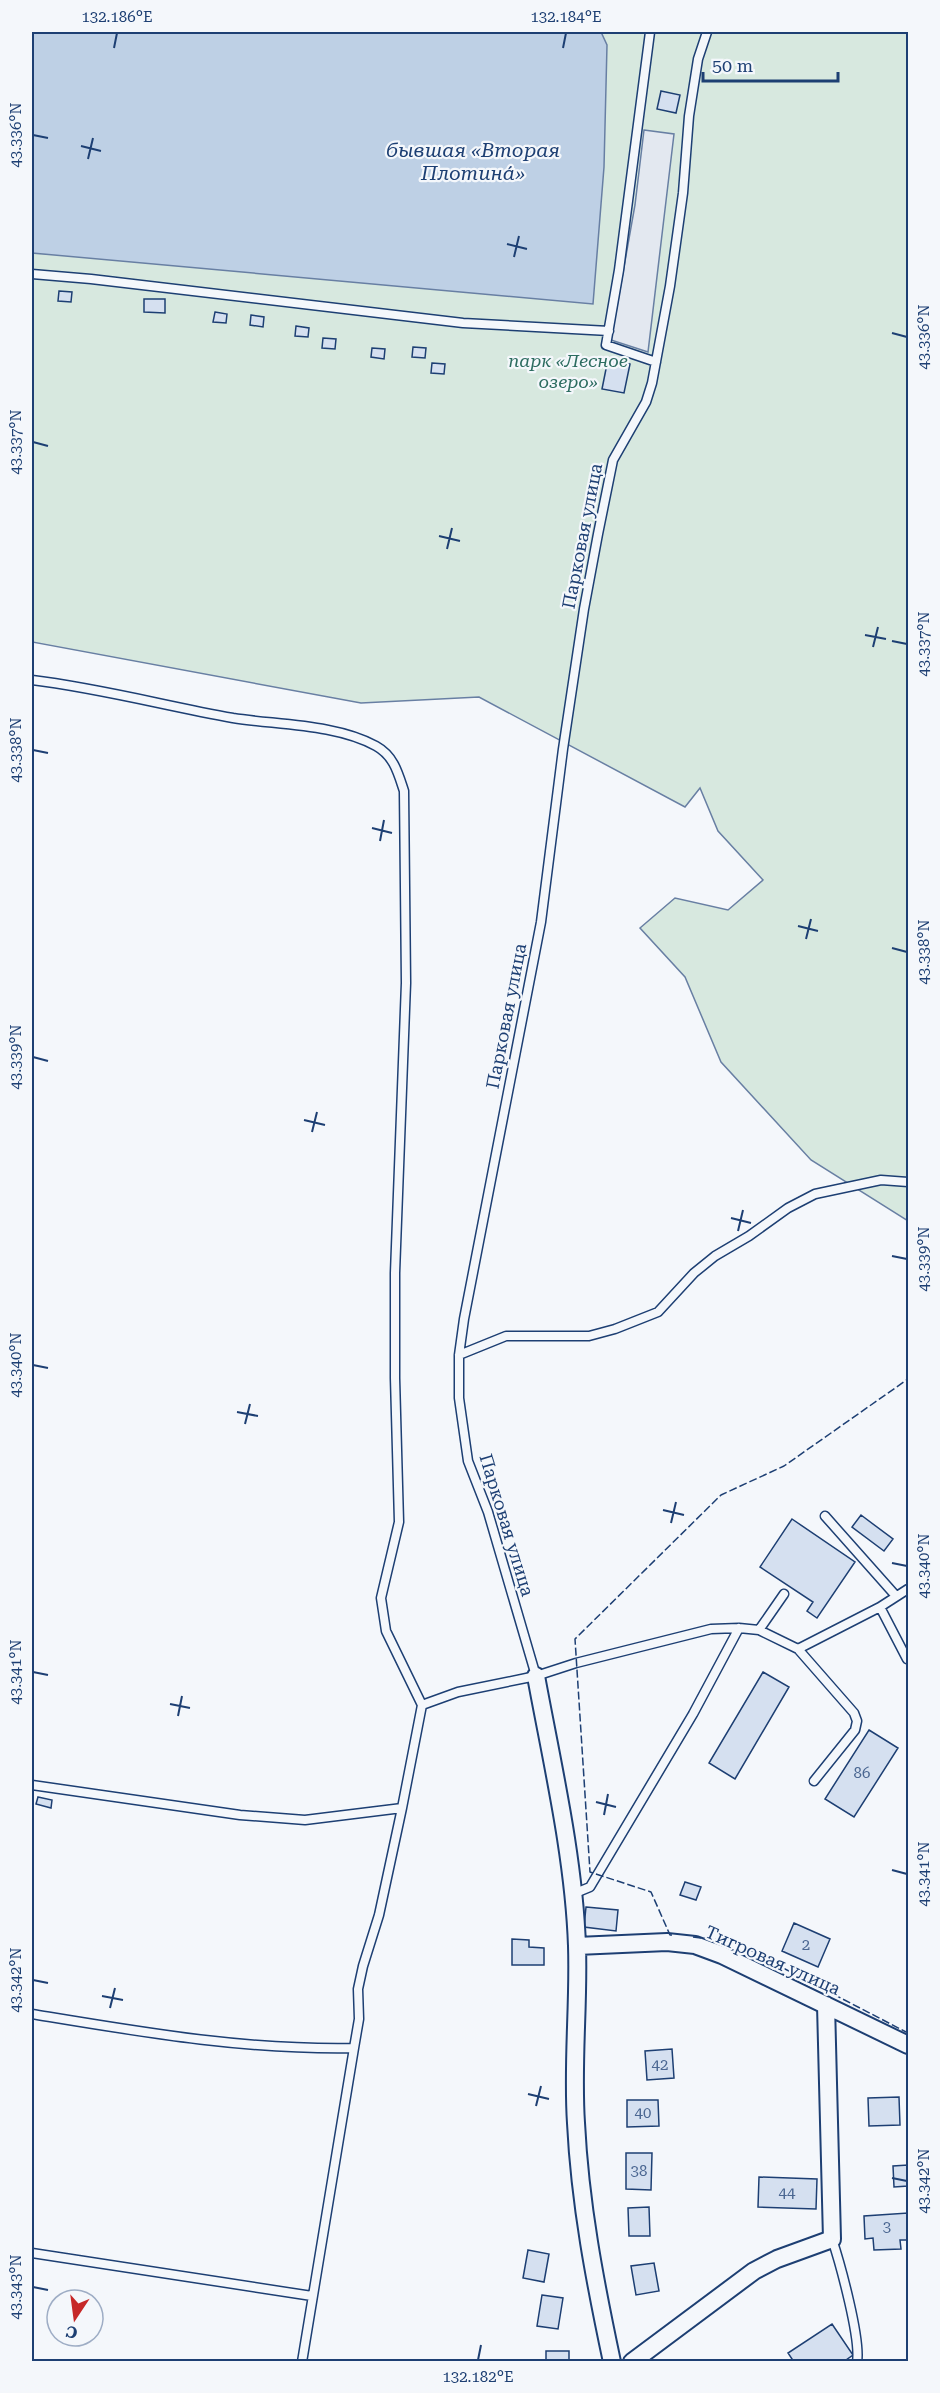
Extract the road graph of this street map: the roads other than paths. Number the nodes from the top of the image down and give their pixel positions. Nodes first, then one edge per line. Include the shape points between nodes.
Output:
1 (650, 32) edge
2 (707, 32) edge
3 (32, 274) edge
4 (609, 331) junction
5 (656, 362) junction
6 (32, 680) edge
7 (909, 1182) edge
8 (459, 1355) junction
9 (825, 1516) dead end
10 (909, 1589) edge
11 (784, 1594) dead end
12 (896, 1596) junction
13 (880, 1607) junction
14 (739, 1628) junction
15 (759, 1629) junction
16 (798, 1649) junction
17 (907, 1659) dead end
18 (536, 1676) junction
19 (422, 1705) junction
20 (814, 1781) dead end
21 (32, 1785) edge
22 (402, 1808) junction
23 (573, 1893) junction
24 (577, 1946) junction
25 (826, 2005) junction
26 (32, 2014) edge
27 (909, 2045) edge
28 (354, 2049) junction
29 (832, 2239) junction
30 (32, 2253) edge
31 (312, 2296) junction
32 (302, 2361) edge
33 (612, 2361) edge
34 (632, 2361) edge
35 (857, 2361) edge

1 - 4 lane
2 - 5 lane, Парковая улица via 689,116 683,193
3 - 4 lane via 463,323
4 - 5 lane via 606,345
5 - 8 lane, Парковая улица via 646,402 613,460 598,534 563,749 541,922
6 - 19 lane via 341,733 377,746 396,763 404,791 406,983 395,1273 399,1522 381,1598 386,1631
7 - 8 lane via 881,1180 814,1194 715,1256 658,1312 615,1329 589,1336 506,1335
8 - 18 lane, Парковая улица via 459,1398 468,1461 488,1512
9 - 12 lane
10 - 12 lane
11 - 15 lane
12 - 13 lane
13 - 16 lane
13 - 17 lane
14 - 15 lane
14 - 18 lane via 711,1629
14 - 23 lane via 693,1714 590,1887
15 - 16 lane
16 - 20 lane via 855,1713 857,1721 855,1730
18 - 19 lane via 458,1692
18 - 23 street
19 - 22 lane
21 - 22 lane via 240,1815 304,1820
22 - 28 lane via 358,1989
23 - 24 street
24 - 25 street, Тигровая улица via 667,1942 695,1945
24 - 33 street via 575,2101 582,2197
25 - 27 street, Тигровая улица
25 - 29 street
26 - 28 lane via 257,2047
28 - 31 lane
29 - 34 street via 754,2271
29 - 35 lane via 859,2354
30 - 31 lane
31 - 32 lane

